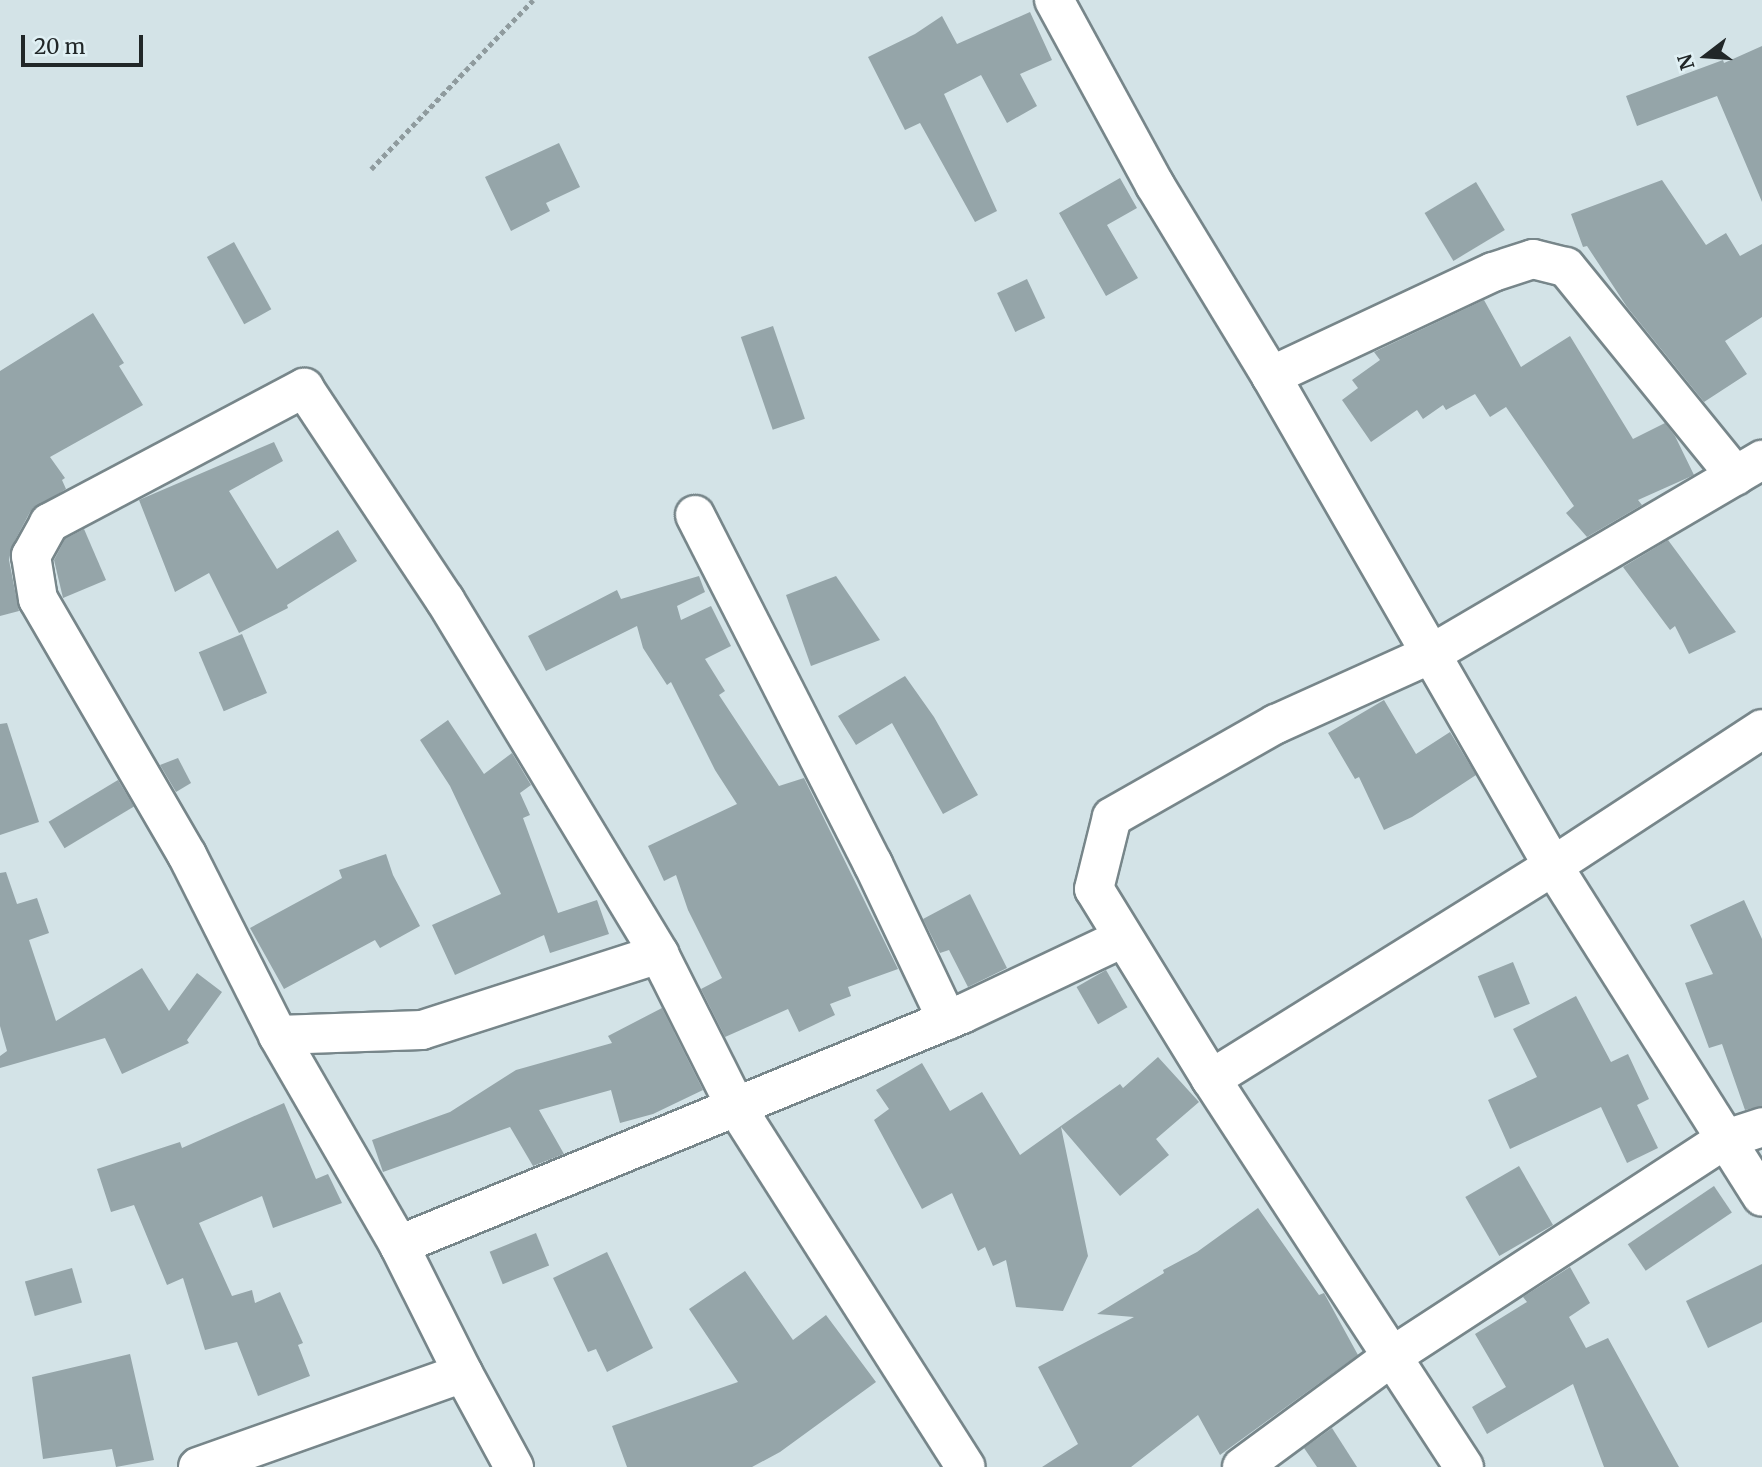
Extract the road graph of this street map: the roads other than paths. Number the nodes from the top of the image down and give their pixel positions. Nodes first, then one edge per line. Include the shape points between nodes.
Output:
1 (1054, 0) edge
2 (1271, 376) junction
3 (1749, 468) edge
4 (695, 515) dead end
5 (1431, 654) junction
6 (1762, 729) edge
7 (1553, 866) junction
8 (1123, 939) junction
9 (659, 954) junction
10 (947, 1020) junction
11 (278, 1035) junction
12 (1211, 1079) junction
13 (735, 1105) junction
14 (1762, 1127) edge
15 (1726, 1139) junction
16 (1762, 1196) edge
17 (400, 1245) junction
18 (1391, 1357) junction
19 (463, 1373) junction
20 (198, 1467) edge
21 (514, 1467) edge
22 (966, 1467) edge
23 (1242, 1467) edge
24 (1464, 1467) edge

1 - 2 street via 1155,185
2 - 3 street via 1493,272 1533,258 1566,267
2 - 5 street
3 - 5 street
4 - 10 street
5 - 7 street
5 - 8 street via 1276,724 1112,817 1094,889
6 - 7 street
7 - 12 street
7 - 15 street
8 - 10 street
8 - 12 street
9 - 11 street via 422,1030
9 - 11 street via 445,600 304,388 49,523 31,556 38,599 187,855
9 - 13 street
10 - 13 street
11 - 17 street
12 - 18 street
13 - 17 street
13 - 22 street
14 - 15 street
15 - 16 street
15 - 18 street
17 - 19 street
18 - 23 street
18 - 24 street
19 - 20 street
19 - 21 street

